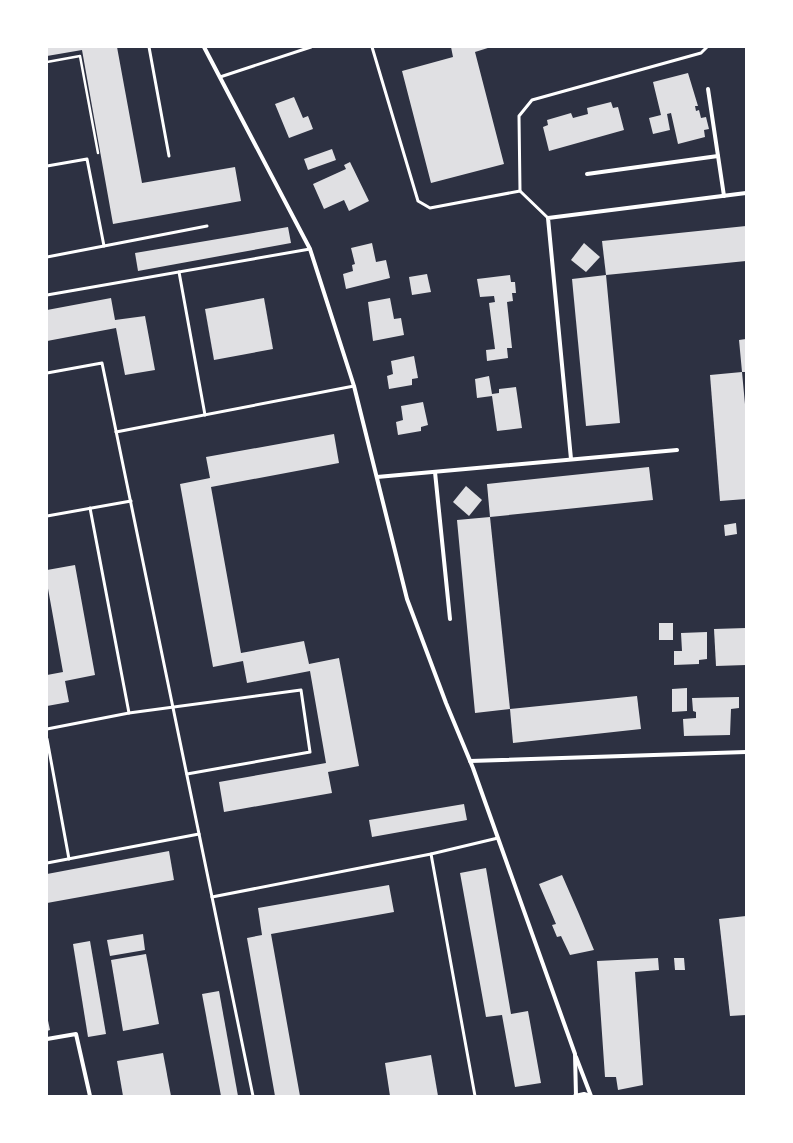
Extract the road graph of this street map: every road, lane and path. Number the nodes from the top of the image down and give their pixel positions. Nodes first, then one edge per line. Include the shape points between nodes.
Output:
1 (149, 47) edge
2 (204, 47) edge
3 (311, 47) edge
4 (372, 47) edge
5 (707, 47) edge
6 (47, 62) edge
7 (220, 77) junction
8 (708, 89) dead end
9 (169, 156) dead end
10 (718, 156) junction
11 (99, 158) dead end
12 (47, 166) edge
13 (586, 174) dead end
14 (520, 191) junction
15 (746, 193) edge
16 (724, 196) junction
17 (548, 218) junction
18 (207, 226) dead end
19 (104, 246) junction
20 (310, 249) junction
21 (47, 257) edge
22 (179, 272) junction
23 (47, 295) edge
24 (47, 373) edge
25 (354, 386) junction
26 (205, 415) junction
27 (116, 432) junction
28 (677, 450) dead end
29 (572, 459) junction
30 (435, 472) junction
31 (377, 477) junction
32 (130, 501) junction
33 (90, 508) junction
34 (47, 516) edge
35 (450, 619) dead end
36 (173, 707) junction
37 (129, 714) junction
38 (47, 729) edge
39 (47, 739) edge
40 (746, 752) edge
41 (470, 761) junction
42 (187, 774) junction
43 (199, 834) junction
44 (498, 838) junction
45 (431, 854) junction
46 (69, 859) junction
47 (47, 863) edge
48 (212, 897) junction
49 (47, 1039) edge
50 (575, 1054) junction
51 (90, 1096) edge
52 (253, 1096) edge
53 (475, 1096) edge
54 (576, 1096) edge
55 (591, 1096) edge

1 - 9 lane
2 - 7 street
3 - 7 lane
4 - 14 lane via 418,201 430,208
5 - 14 lane via 701,53 680,60 532,100 519,116
6 - 11 path via 80,56
7 - 20 street
8 - 10 street
10 - 13 street
10 - 16 street
12 - 19 lane via 87,159
14 - 17 lane
15 - 16 street
16 - 17 street
17 - 29 street
18 - 19 lane
19 - 21 lane
20 - 22 lane
20 - 25 street
22 - 23 lane
22 - 26 lane
24 - 27 lane via 102,363
25 - 26 lane
25 - 31 street
26 - 27 lane
27 - 32 lane
28 - 29 street
29 - 30 street
30 - 31 street
30 - 35 street
31 - 41 street via 407,599
32 - 33 lane
32 - 36 lane
33 - 34 lane
33 - 37 lane
36 - 37 lane
36 - 42 lane
36 - 42 lane via 301,690 310,752
37 - 38 lane
39 - 46 lane
40 - 41 street
41 - 44 street
42 - 43 lane
43 - 46 lane
43 - 48 lane
44 - 45 lane
44 - 50 street
45 - 48 lane
45 - 53 lane
46 - 47 lane
48 - 52 lane
49 - 51 street via 76,1034
50 - 54 street
50 - 55 street
54 - 55 street

